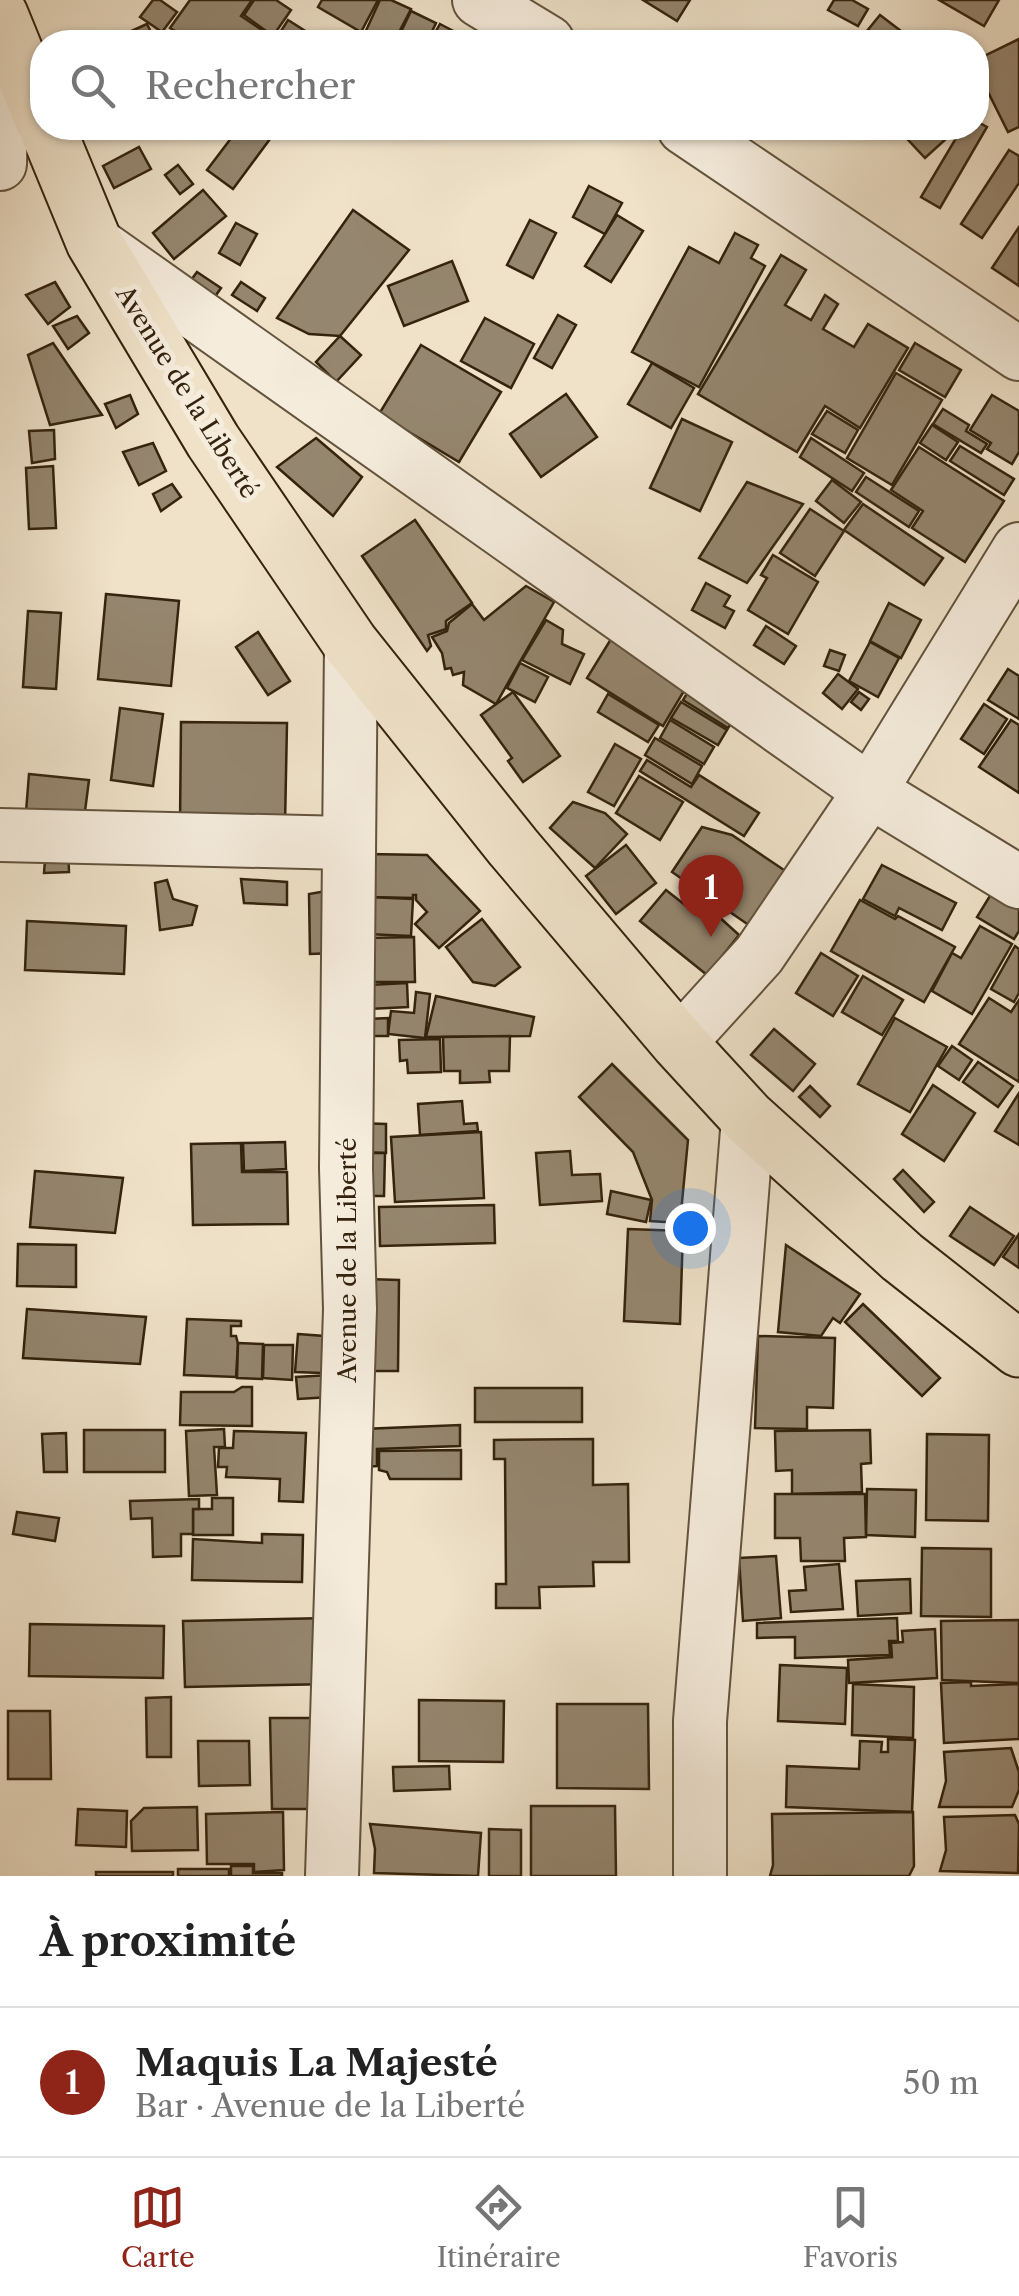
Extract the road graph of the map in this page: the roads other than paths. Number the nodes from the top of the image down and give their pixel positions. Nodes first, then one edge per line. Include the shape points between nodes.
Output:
1 (480, 0) edge
2 (2, 20) edge
3 (529, 30) edge
4 (30, 89) edge
5 (51, 140) edge
6 (702, 140) edge
7 (0, 164) edge
8 (94, 242) junction
9 (1019, 354) edge
10 (1019, 549) edge
11 (351, 644) junction
12 (870, 790) junction
13 (0, 835) edge
14 (347, 843) junction
15 (1019, 882) edge
16 (679, 1043) junction
17 (748, 1118) junction
18 (1019, 1350) edge
19 (332, 1876) edge
20 (700, 1876) edge

1 - 3 street
2 - 4 main road
2 - 7 street
5 - 8 main road, Avenue de la Liberté
6 - 9 street
8 - 11 main road, Avenue de la Liberté via 213,441
8 - 12 street
10 - 12 street
11 - 14 street, Avenue de la Liberté
11 - 16 main road, Avenue de la Liberté
12 - 15 street
12 - 16 street via 760,955
13 - 14 street
14 - 19 street, Avenue de la Liberté via 350,1310
16 - 17 main road, Avenue de la Liberté
17 - 18 main road, Avenue de la Liberté via 902,1257
17 - 20 street via 700,1721

